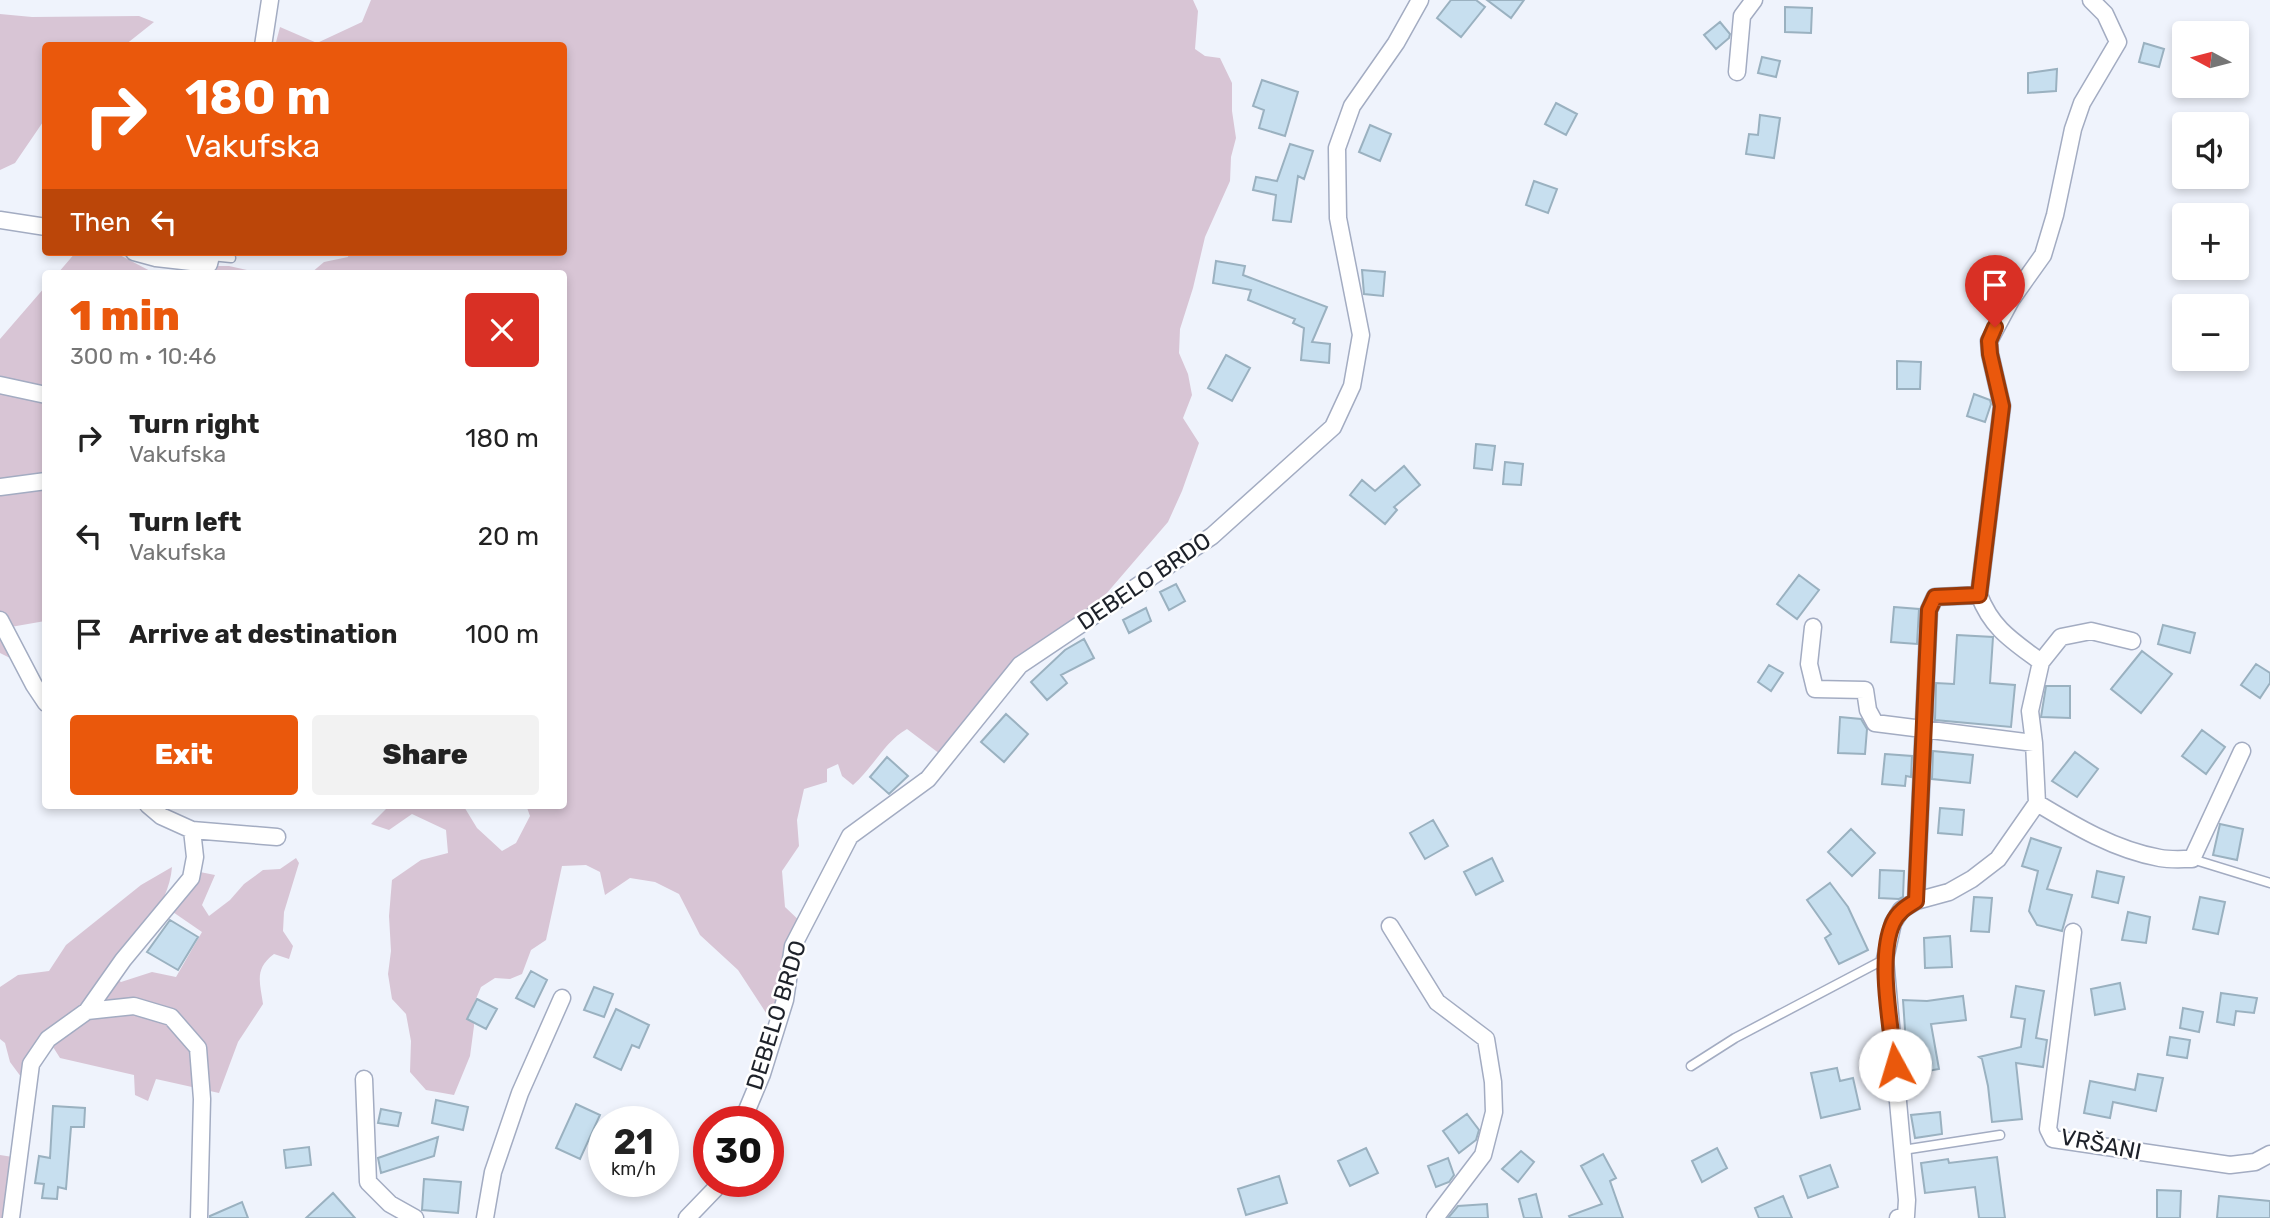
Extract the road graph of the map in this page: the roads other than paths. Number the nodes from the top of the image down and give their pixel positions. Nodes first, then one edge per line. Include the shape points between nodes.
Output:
1 (270, 0) edge
2 (1420, 0) edge
3 (1754, 0) edge
4 (2091, 0) edge
5 (264, 42) edge
6 (1737, 72) dead end
7 (0, 220) edge
8 (42, 227) edge
9 (149, 256) edge
10 (211, 256) edge
11 (222, 256) edge
12 (231, 258) dead end
13 (0, 385) edge
14 (42, 394) edge
15 (42, 482) edge
16 (0, 487) edge
17 (1979, 595) junction
18 (0, 620) edge
19 (1813, 627) dead end
20 (2132, 641) dead end
21 (2041, 662) junction
22 (42, 697) edge
23 (1923, 730) junction
24 (2034, 743) junction
25 (2242, 751) dead end
26 (2037, 803) junction
27 (153, 809) edge
28 (192, 830) junction
29 (276, 837) dead end
30 (2192, 859) junction
31 (2270, 883) edge
32 (1916, 901) junction
33 (1390, 926) dead end
34 (2073, 932) dead end
35 (1885, 960) junction
36 (562, 998) dead end
37 (87, 1011) junction
38 (1691, 1066) dead end
39 (364, 1079) dead end
40 (749, 1106) edge
41 (2000, 1135) dead end
42 (1903, 1150) junction
43 (2270, 1154) edge
44 (707, 1197) edge
45 (11, 1218) edge
46 (199, 1218) edge
47 (415, 1218) edge
48 (485, 1218) edge
49 (687, 1218) edge
50 (1435, 1218) edge
51 (1898, 1218) edge

1 - 5 street
2 - 40 street, DEBELO BRDO via 1352,106 1337,148 1338,218 1361,335 1352,386 1333,427 1212,536 1020,665 928,779 850,836 793,946 785,1000
3 - 6 street via 1742,16
4 - 17 street via 2105,14 2118,41 2082,103 2043,255 1989,341 2002,406
7 - 8 street
9 - 10 street via 209,264
11 - 12 lane
13 - 14 street
15 - 16 street
17 - 21 street via 1987,615 2004,635
17 - 23 street via 1935,597 1929,610
18 - 22 street
19 - 23 street via 1809,664 1815,689 1864,690 1875,723
20 - 21 street via 2091,631 2061,638
21 - 24 street via 2030,711
23 - 24 street
23 - 32 street
24 - 26 street
25 - 30 street
26 - 30 street via 2085,832 2122,847 2160,858
26 - 32 street via 1998,859 1949,892
27 - 28 street
28 - 29 street
28 - 37 street via 195,858 191,878
30 - 31 lane
32 - 35 street via 1901,910 1893,923
33 - 50 street via 1437,1002 1486,1039 1490,1055 1494,1112 1483,1155
34 - 43 street, VRŠANI via 2048,1129 2053,1139 2230,1166
35 - 38 lane
35 - 42 street
36 - 48 street via 511,1120 493,1172
37 - 45 street via 48,1039 31,1064
37 - 46 street via 134,1006 171,1017 198,1048 202,1099
39 - 47 street via 369,1182 390,1204
41 - 42 lane
42 - 51 street via 1908,1200 1906,1216
44 - 49 street

